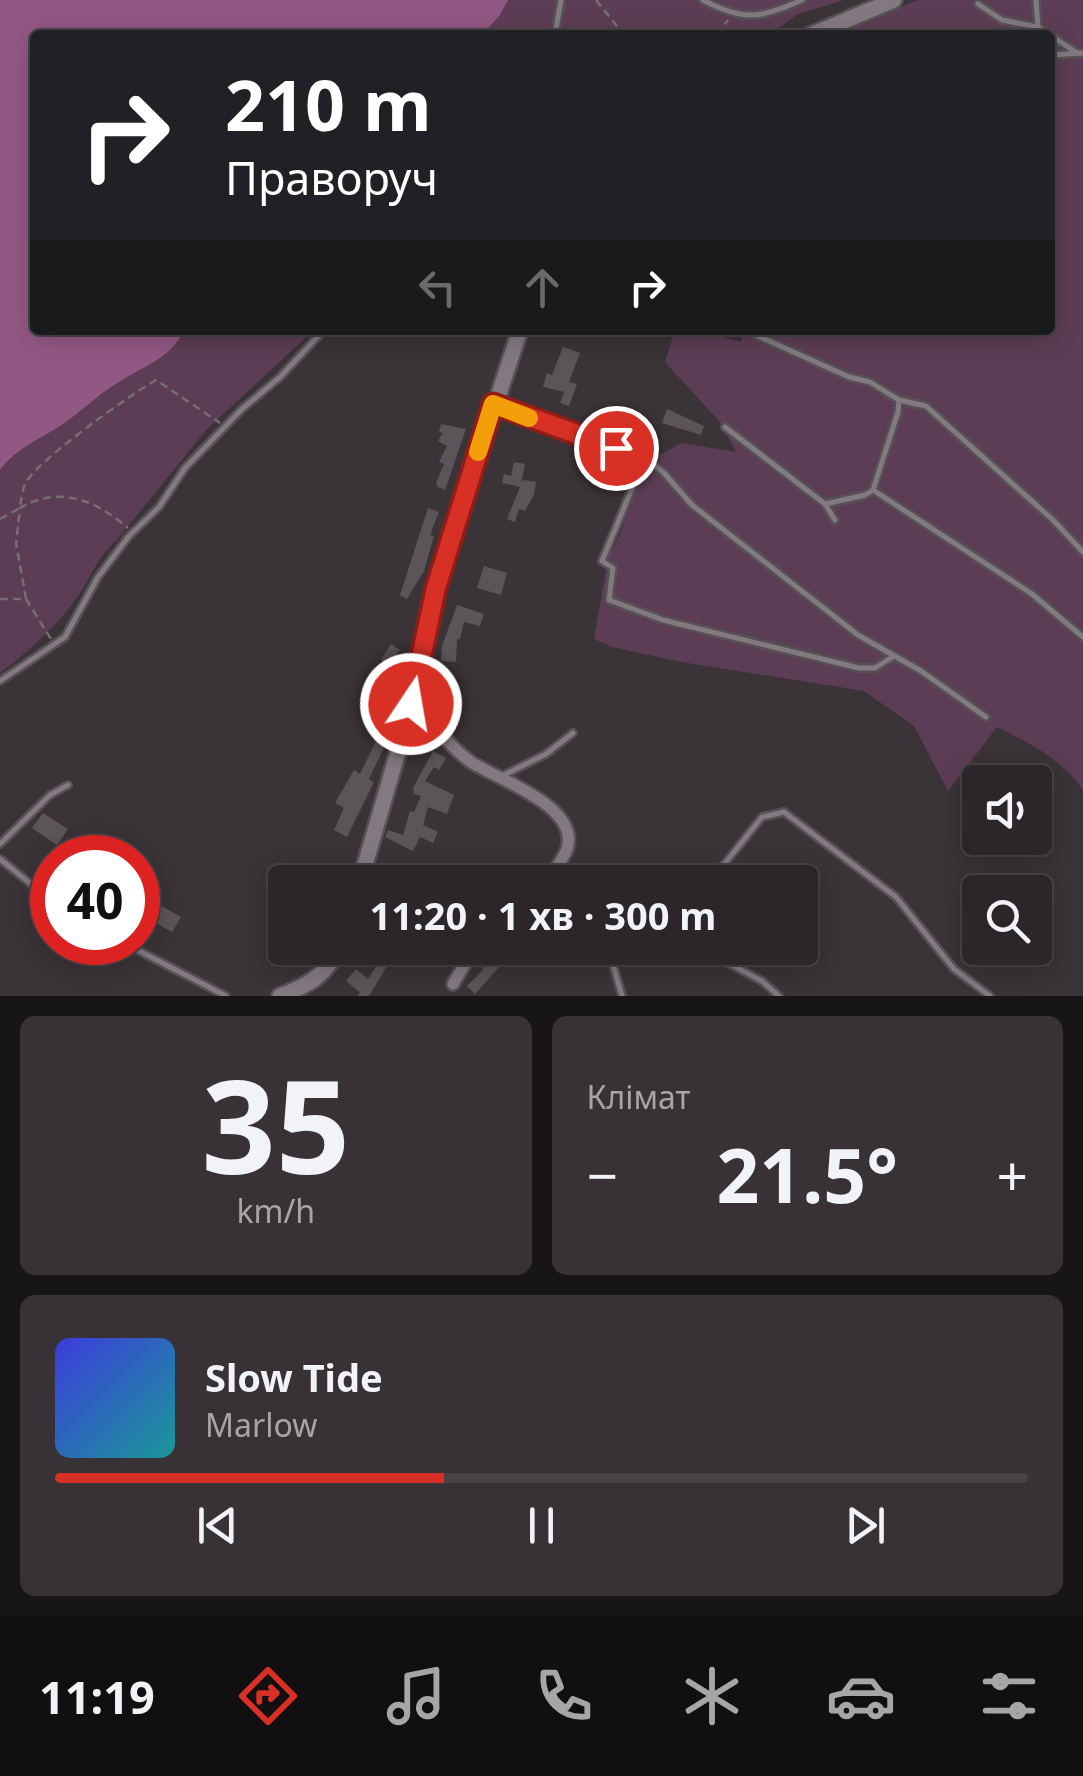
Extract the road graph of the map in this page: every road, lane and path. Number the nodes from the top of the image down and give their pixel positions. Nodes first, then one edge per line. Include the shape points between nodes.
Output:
1 (561, 0) edge
2 (596, 0) edge
3 (703, 0) edge
4 (802, 0) edge
5 (894, 0) edge
6 (1036, 0) edge
7 (978, 4) dead end
8 (733, 14) junction
9 (1038, 27) junction
10 (556, 30) edge
11 (620, 30) edge
12 (721, 30) edge
13 (823, 30) edge
14 (1043, 30) edge
15 (1055, 38) edge
16 (1080, 53) edge
17 (1055, 55) edge
18 (319, 335) edge
19 (518, 335) edge
20 (756, 335) edge
21 (898, 400) junction
22 (493, 404) junction
23 (225, 427) junction
24 (725, 427) dead end
25 (644, 457) junction
26 (872, 490) junction
27 (825, 504) junction
28 (20, 508) junction
29 (0, 519) edge
30 (835, 520) dead end
31 (133, 532) junction
32 (1083, 552) edge
33 (26, 598) junction
34 (0, 599) edge
35 (1083, 637) edge
36 (55, 644) junction
37 (894, 656) junction
38 (0, 681) edge
39 (411, 704) junction
40 (986, 717) dead end
41 (572, 733) dead end
42 (501, 776) junction
43 (68, 785) dead end
44 (0, 844) edge
45 (0, 859) edge
46 (365, 865) edge
47 (557, 865) edge
48 (724, 865) edge
49 (30, 884) edge
50 (160, 962) edge
51 (330, 965) edge
52 (464, 965) edge
53 (613, 965) edge
54 (732, 965) edge
55 (453, 984) dead end
56 (226, 996) edge
57 (280, 996) edge
58 (622, 996) edge
59 (779, 996) edge
60 (990, 996) edge

1 - 10 lane
2 - 11 path
3 - 8 lane
4 - 8 lane via 768,14
5 - 13 street
6 - 9 lane
7 - 9 lane via 1002,20
8 - 12 path
9 - 14 lane
15 - 16 lane
16 - 17 lane
18 - 23 lane
19 - 22 street
20 - 21 lane
21 - 26 lane
21 - 32 lane via 926,406
22 - 25 lane
22 - 39 street via 436,588
23 - 28 path via 156,380 116,403 26,482
23 - 31 lane
24 - 27 lane
25 - 37 lane via 692,505
25 - 37 lane via 602,561 613,568 609,600 663,620 859,668 875,668
26 - 27 lane
26 - 35 lane via 1032,594
27 - 30 lane
28 - 29 path
28 - 31 path via 36,499 76,497
28 - 33 path via 16,543
31 - 36 lane
33 - 34 path
33 - 36 path
36 - 38 lane
37 - 40 lane
39 - 42 street via 470,762
39 - 46 street
41 - 42 lane
42 - 47 street via 562,821 567,848
43 - 44 lane
45 - 49 lane
48 - 60 lane via 762,817 784,812 896,897 954,970
50 - 56 lane
51 - 57 street via 310,985
52 - 55 street
53 - 58 lane
54 - 59 lane

